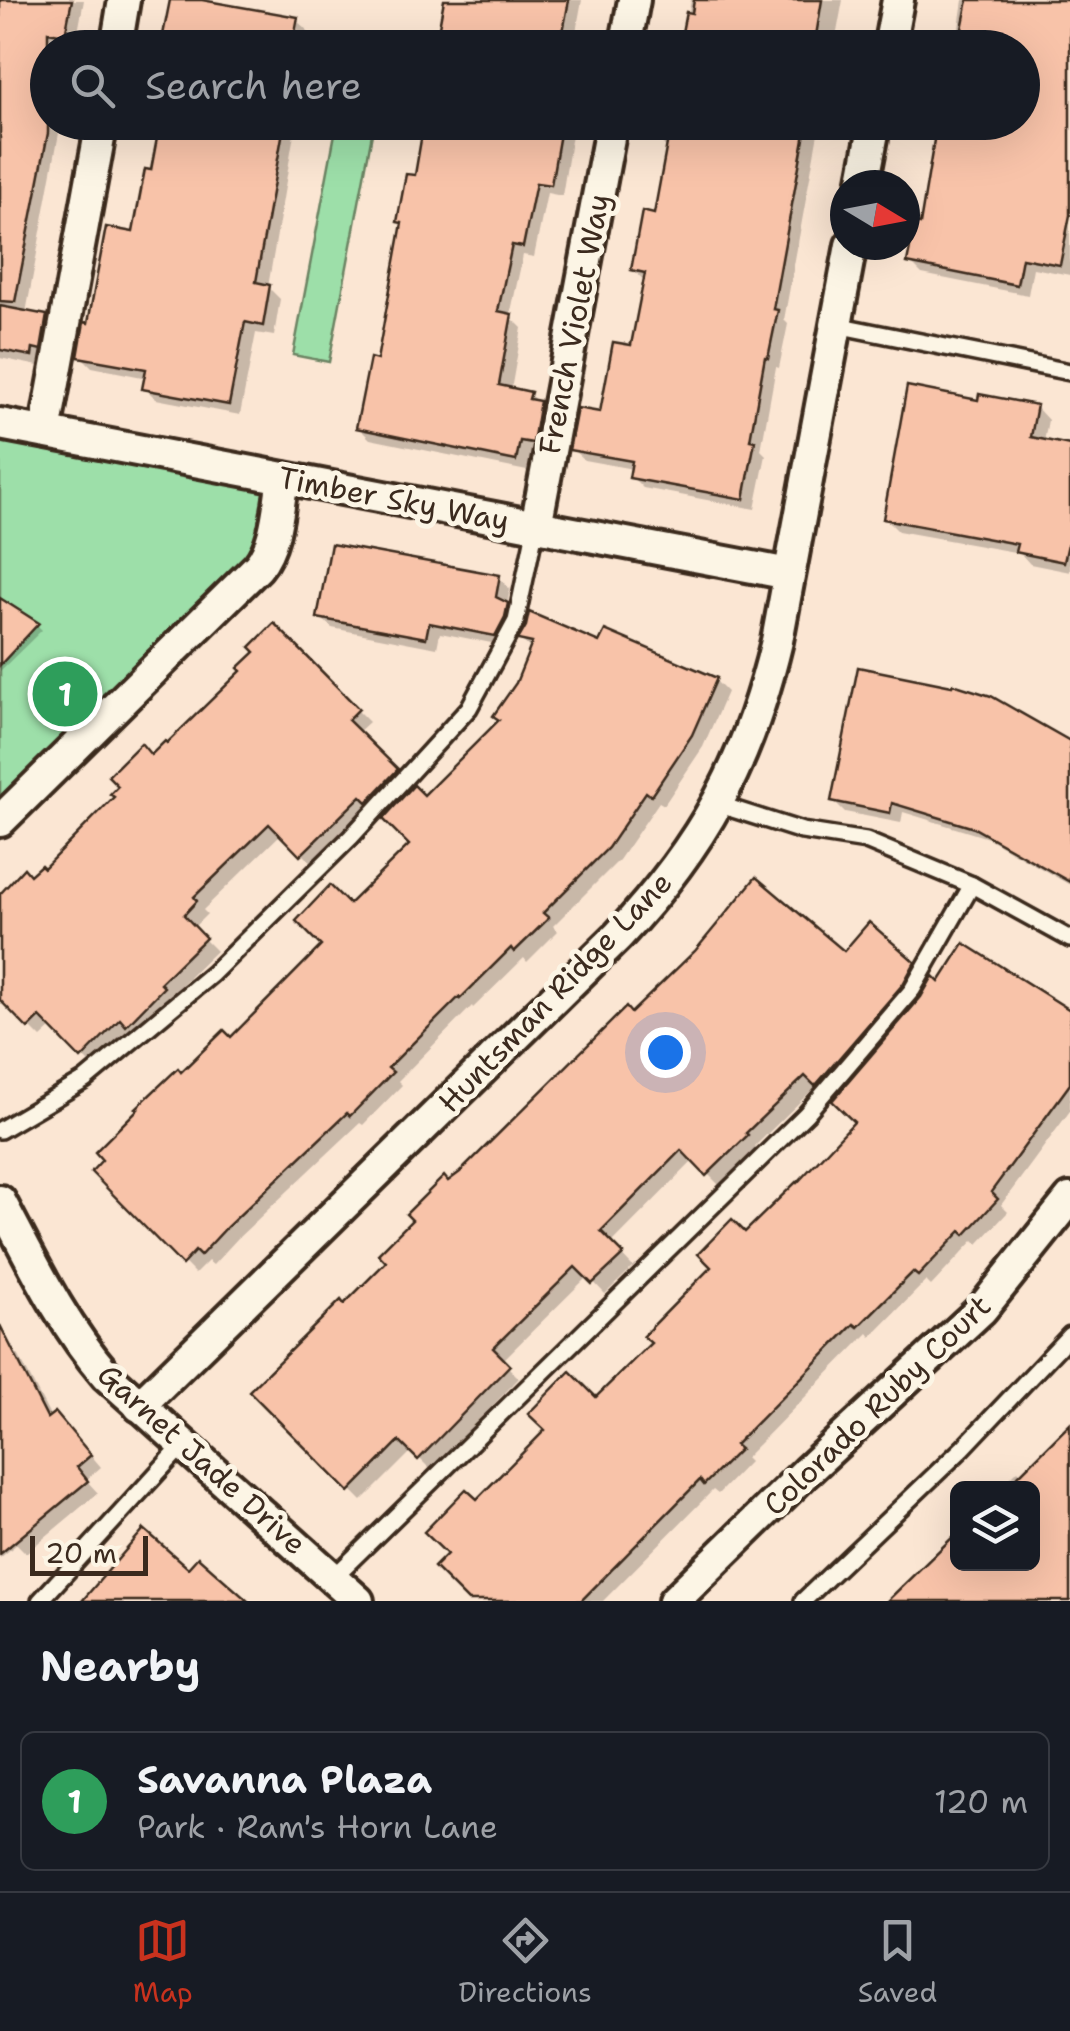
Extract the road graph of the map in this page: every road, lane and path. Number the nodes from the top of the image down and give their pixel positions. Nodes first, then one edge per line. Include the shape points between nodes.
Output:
1 (124, 0) edge
2 (634, 0) edge
3 (898, 0) edge
4 (119, 30) edge
5 (629, 30) edge
6 (892, 30) edge
7 (99, 140) edge
8 (609, 140) edge
9 (871, 140) edge
10 (866, 170) edge
11 (848, 260) edge
12 (836, 325) junction
13 (1070, 372) edge
14 (0, 424) edge
15 (44, 432) junction
16 (283, 478) junction
17 (536, 526) junction
18 (789, 574) junction
19 (717, 804) junction
20 (0, 821) edge
21 (972, 885) junction
22 (1070, 939) edge
23 (0, 1130) edge
24 (1070, 1200) edge
25 (0, 1201) edge
26 (1070, 1335) edge
27 (138, 1406) junction
28 (183, 1445) junction
29 (332, 1578) junction
30 (40, 1601) edge
31 (358, 1601) edge
32 (674, 1601) edge
33 (802, 1601) edge

1 - 4 street
2 - 5 street
3 - 6 street
7 - 15 street
8 - 17 street, French Violet Way
9 - 10 street
11 - 12 street, Huntsman Ridge Lane
12 - 13 lane
12 - 18 street, Huntsman Ridge Lane
14 - 15 street, Timber Sky Way
15 - 16 street, Timber Sky Way
16 - 17 street, Timber Sky Way
16 - 20 street via 272,539 258,568
17 - 18 street, Timber Sky Way
17 - 23 lane via 516,621 469,708 212,974 85,1080
18 - 19 street, Huntsman Ridge Lane via 766,688
19 - 21 lane via 802,831 866,841
19 - 27 street, Huntsman Ridge Lane via 683,860 618,936
21 - 22 lane
21 - 29 lane via 912,990 806,1114
24 - 32 street, Colorado Ruby Court via 982,1309
25 - 27 street, Garnet Jade Drive via 85,1350
26 - 33 lane
27 - 28 street, Garnet Jade Drive
28 - 29 street, Garnet Jade Drive
28 - 30 lane
29 - 31 street, Garnet Jade Drive

